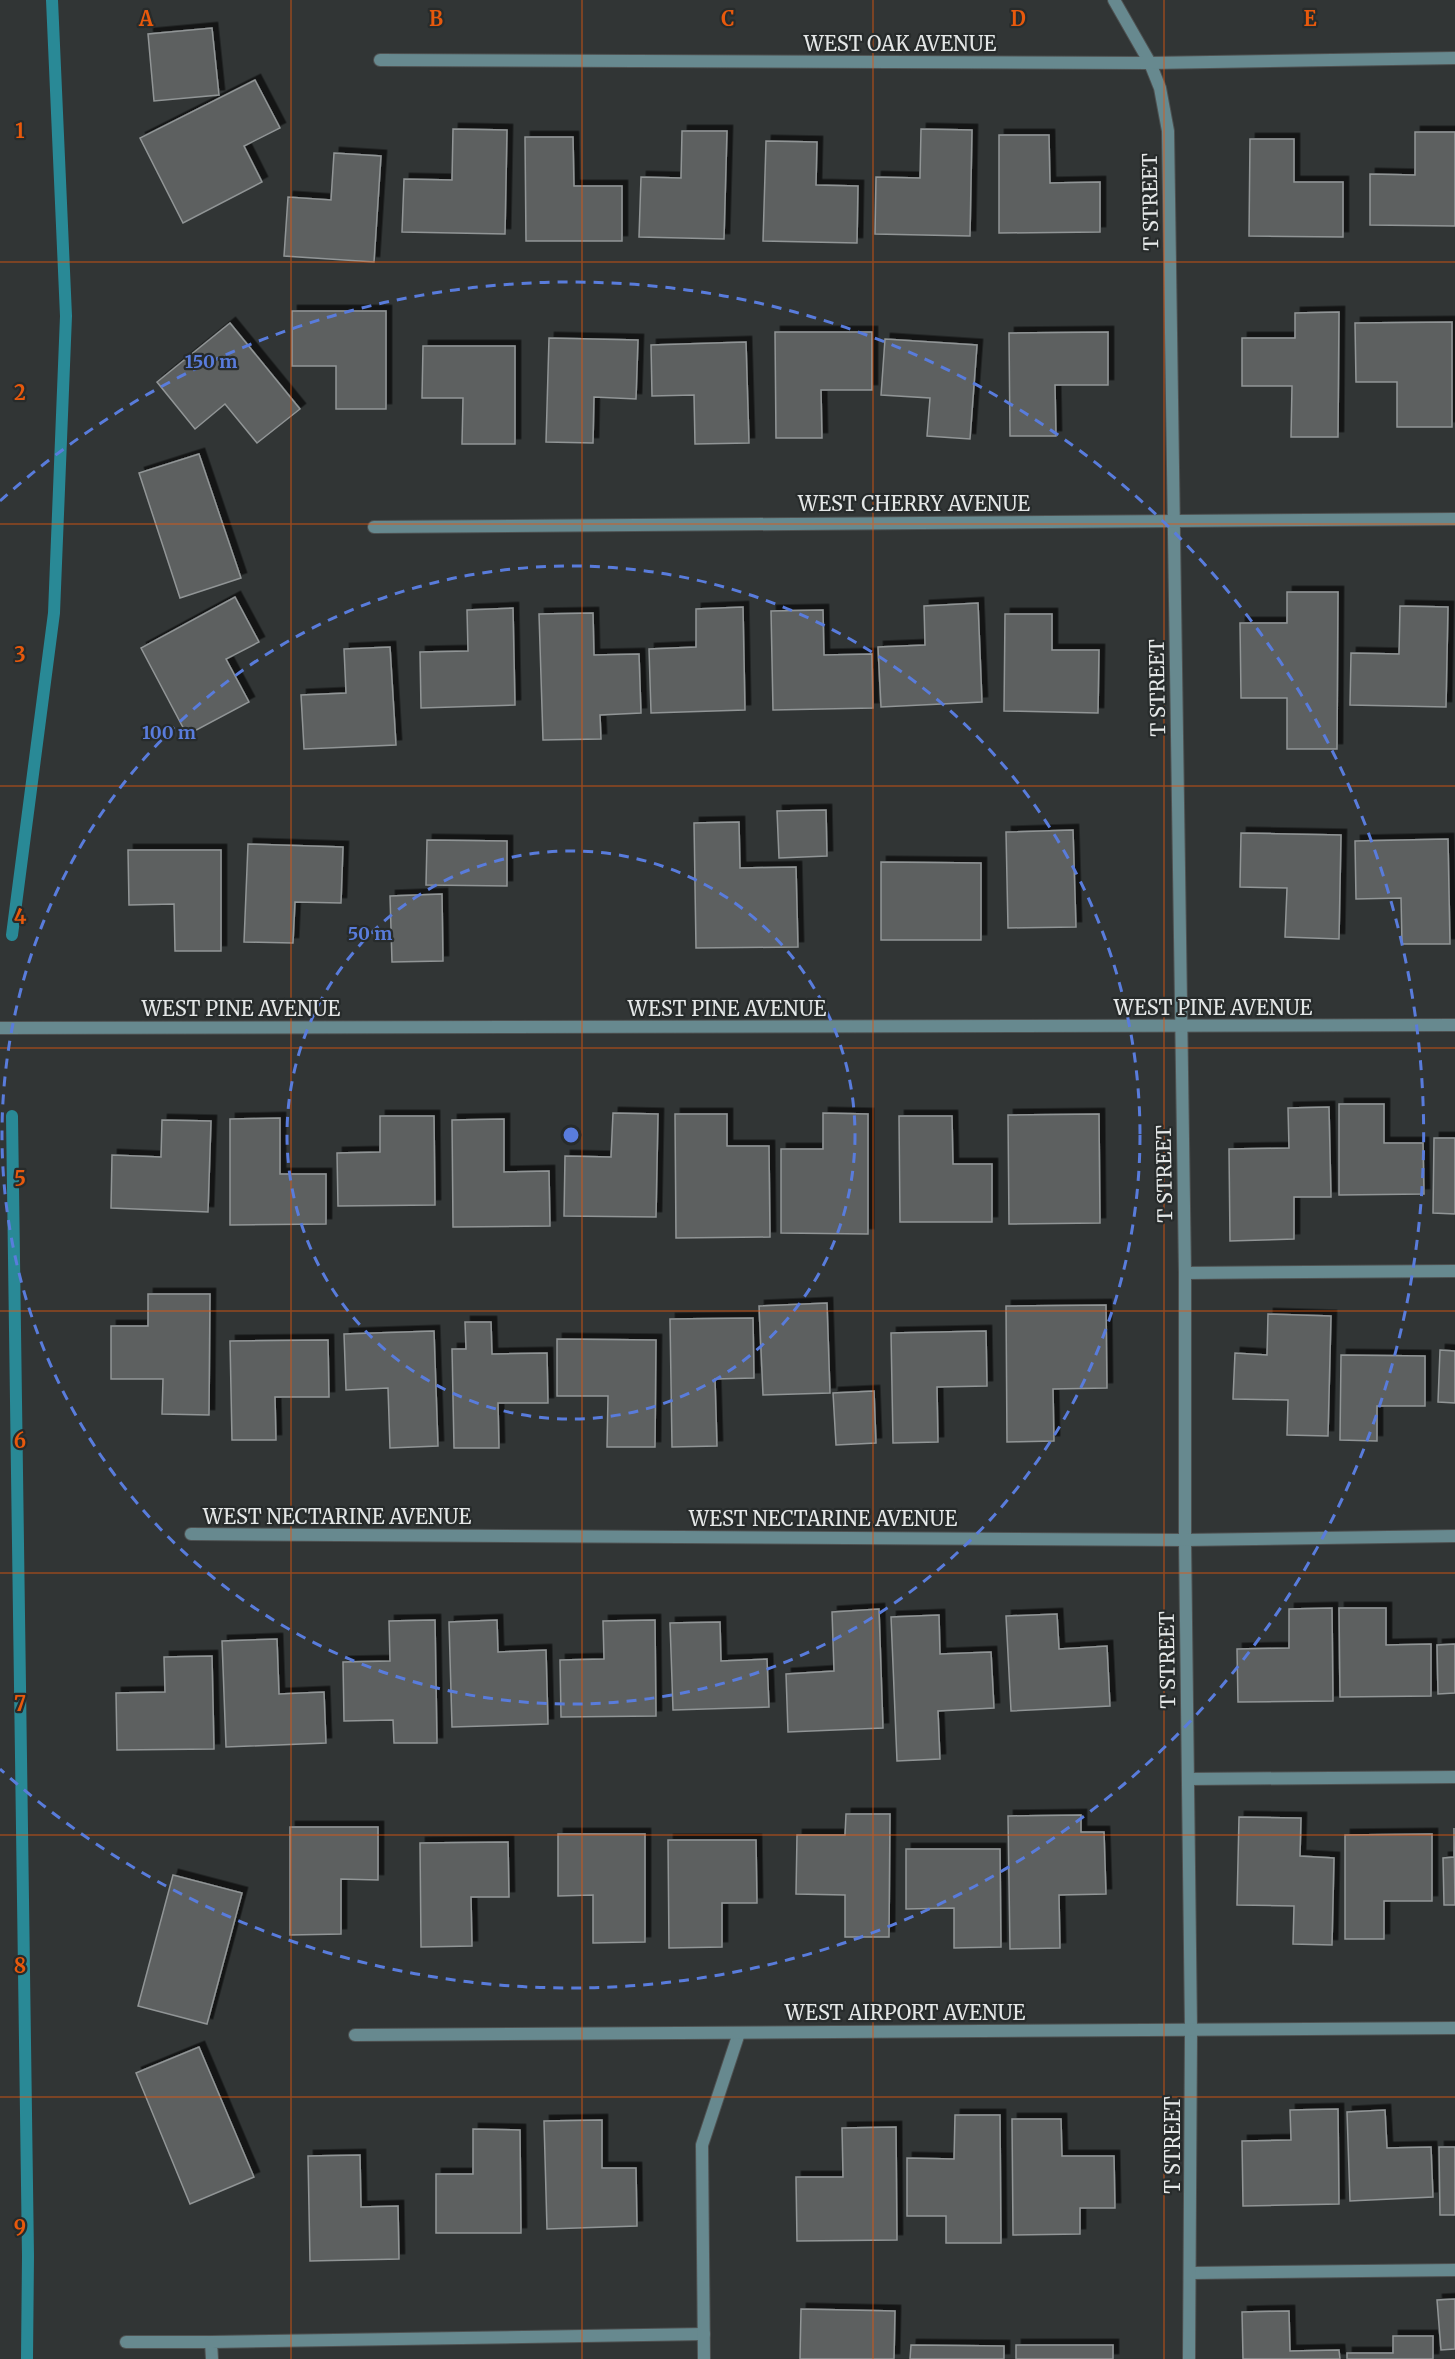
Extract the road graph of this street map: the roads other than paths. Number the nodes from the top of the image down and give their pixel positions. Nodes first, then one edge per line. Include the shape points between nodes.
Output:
1 (1114, 0) edge
2 (1455, 58) edge
3 (380, 60) dead end
4 (1150, 63) junction
5 (1455, 519) edge
6 (1174, 521) junction
7 (374, 527) dead end
8 (1455, 1025) edge
9 (1182, 1027) junction
10 (0, 1028) edge
11 (1455, 1271) edge
12 (1185, 1273) junction
13 (191, 1534) dead end
14 (1455, 1536) edge
15 (1185, 1540) junction
16 (1455, 1777) edge
17 (1188, 1779) junction
18 (1455, 2028) edge
19 (1191, 2030) junction
20 (739, 2033) junction
21 (355, 2035) dead end
22 (1455, 2270) edge
23 (1191, 2273) junction
24 (704, 2334) junction
25 (211, 2342) junction
26 (126, 2343) dead end
27 (212, 2359) edge
28 (704, 2359) edge
29 (1189, 2359) edge

1 - 4 street, T STREET
2 - 4 street, WEST OAK AVENUE
3 - 4 street, WEST OAK AVENUE
4 - 6 street, T STREET via 1160,88 1168,131
5 - 6 street, WEST CHERRY AVENUE
6 - 7 street, WEST CHERRY AVENUE
6 - 9 street, T STREET
8 - 9 street, WEST PINE AVENUE
9 - 10 street, WEST PINE AVENUE
9 - 12 street, T STREET
11 - 12 street
12 - 15 street, T STREET
13 - 15 street, WEST NECTARINE AVENUE
14 - 15 street, WEST NECTARINE AVENUE
15 - 17 street, T STREET
16 - 17 street
17 - 19 street, T STREET
18 - 19 street, WEST AIRPORT AVENUE
19 - 20 street, WEST AIRPORT AVENUE
19 - 23 street, T STREET
20 - 21 street, WEST AIRPORT AVENUE
20 - 24 street via 702,2145
22 - 23 street
23 - 29 street, T STREET
24 - 25 street
24 - 28 street
25 - 26 street
25 - 27 street

